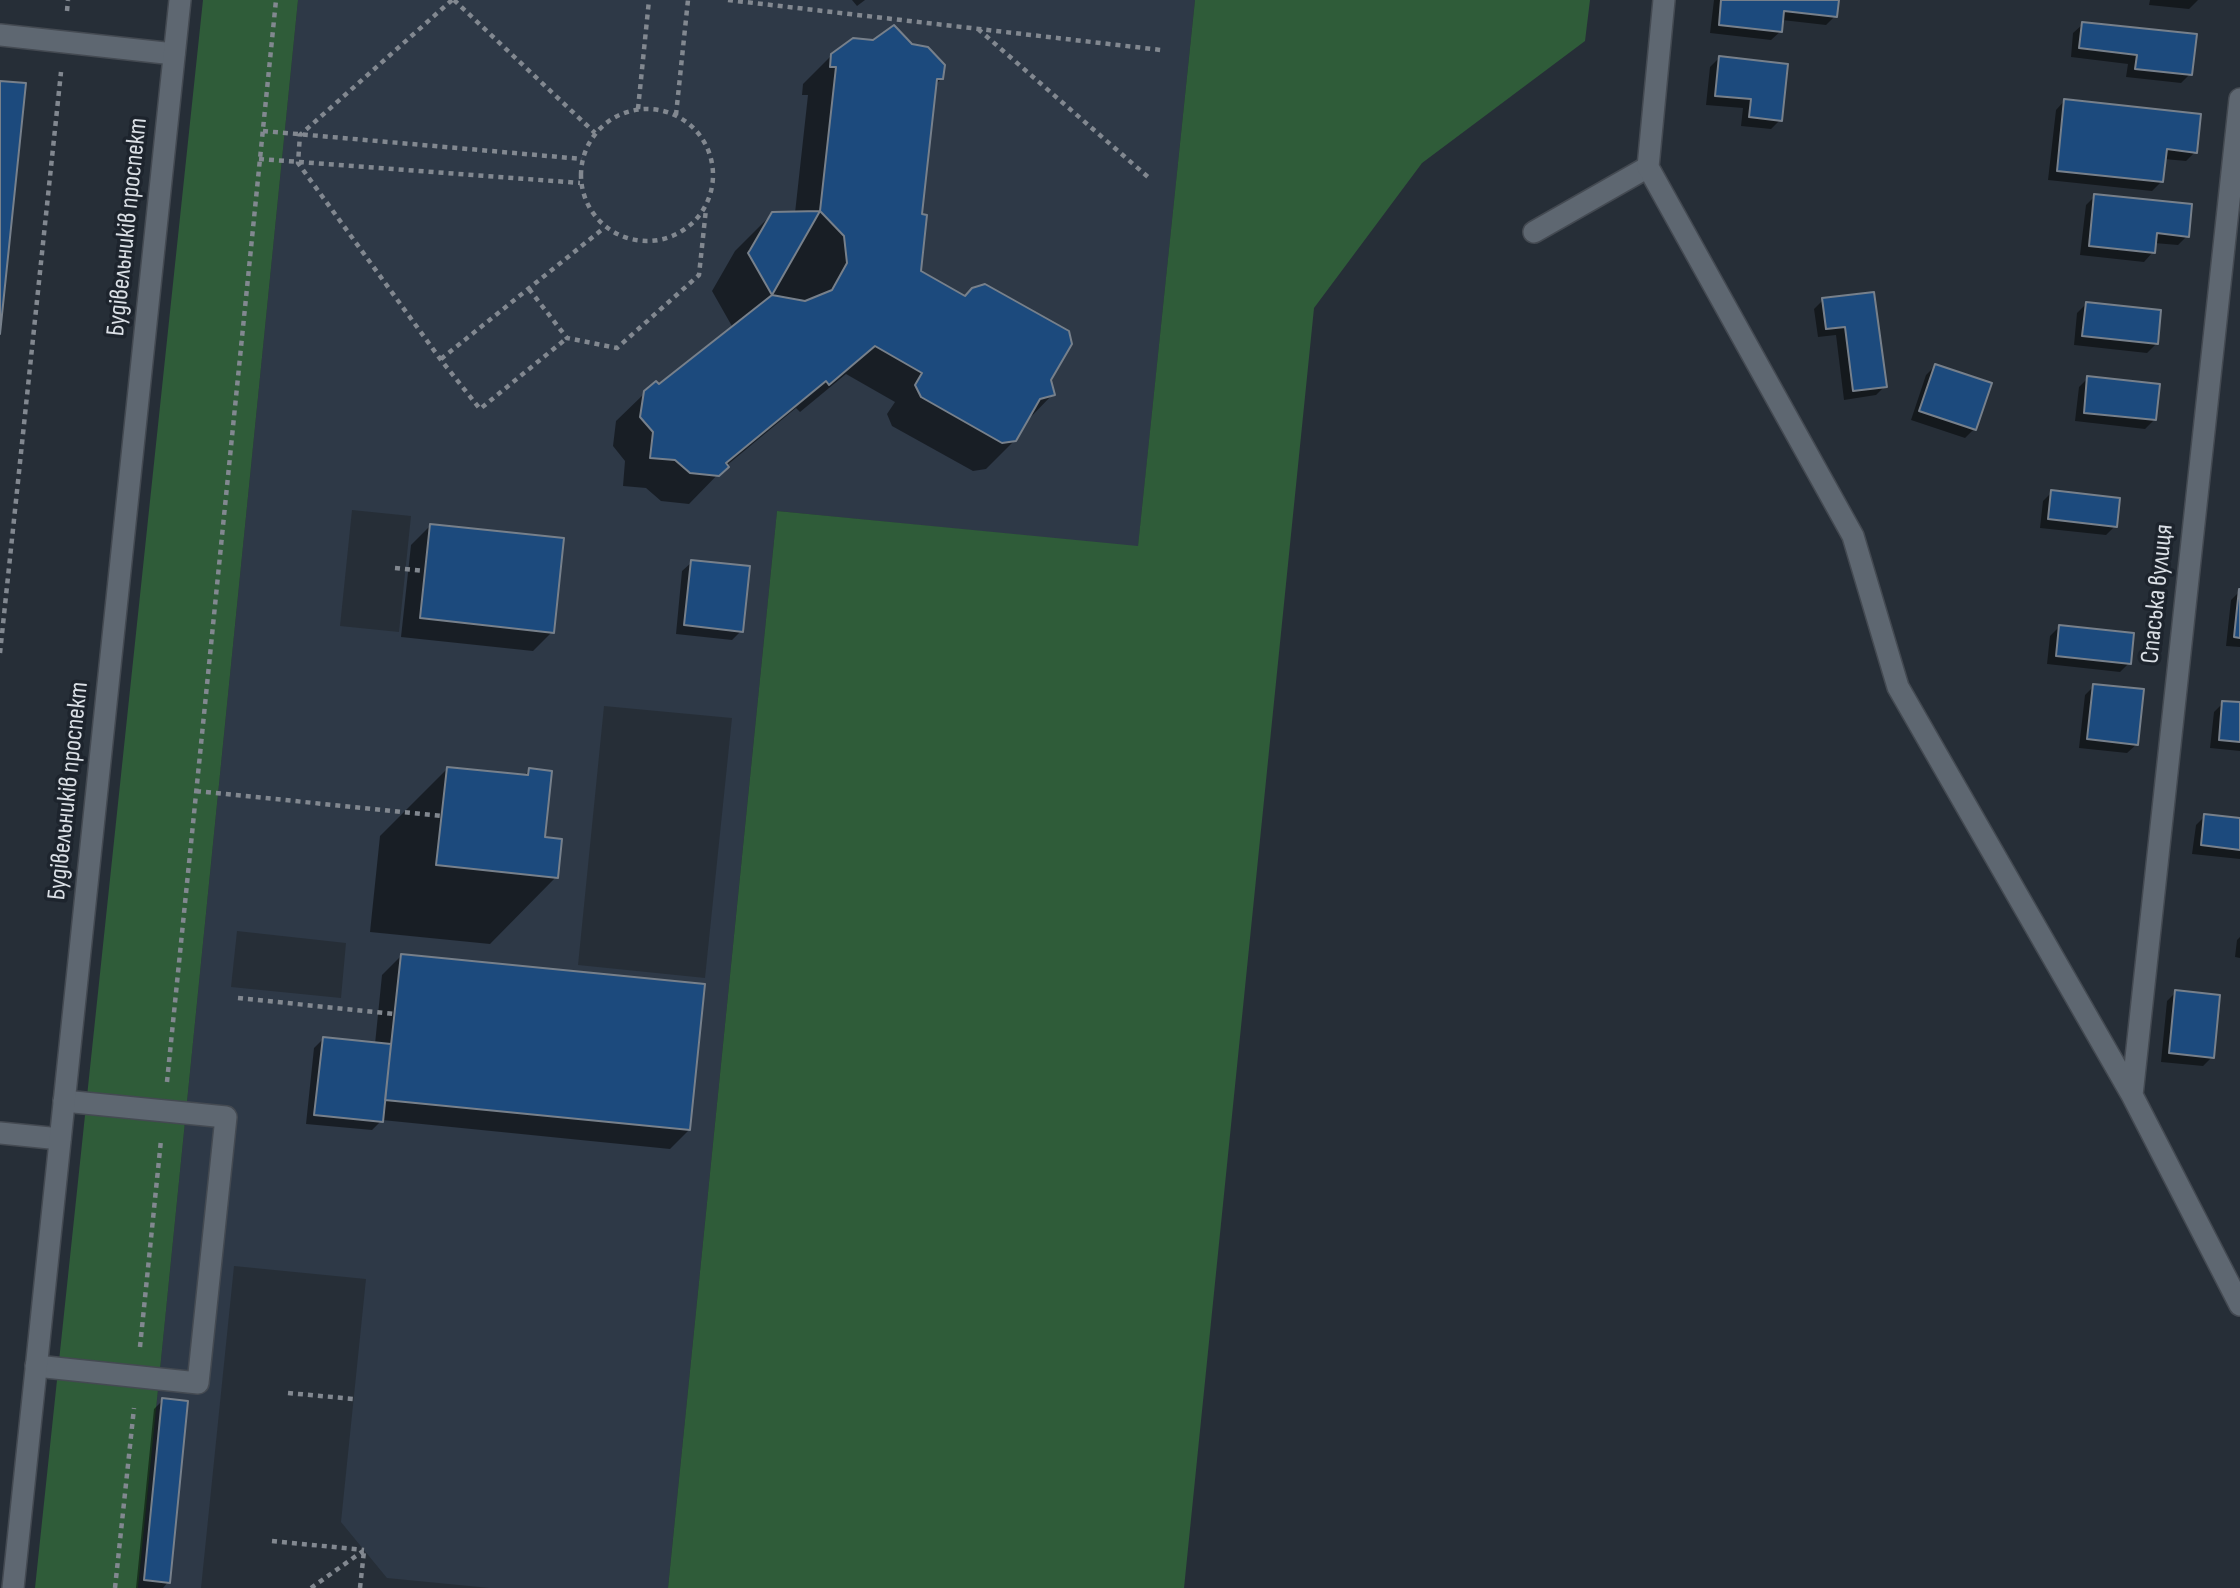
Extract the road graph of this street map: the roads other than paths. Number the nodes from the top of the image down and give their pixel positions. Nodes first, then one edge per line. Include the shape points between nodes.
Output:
1 (180, 0) edge
2 (1664, 0) edge
3 (0, 35) edge
4 (174, 54) junction
5 (2240, 99) edge
6 (1648, 167) junction
7 (1534, 232) dead end
8 (2132, 1095) junction
9 (64, 1101) junction
10 (0, 1133) edge
11 (60, 1139) junction
12 (2240, 1305) edge
13 (36, 1366) junction
14 (13, 1588) edge

1 - 4 street, Будівельників проспект
2 - 6 street
3 - 4 street
4 - 9 street, Будівельників проспект
5 - 8 street, Спаська вулиця
6 - 7 street
6 - 8 street via 1853,536 1898,687
8 - 12 street
9 - 11 street, Будівельників проспект
9 - 13 street via 226,1117 198,1384
10 - 11 street
11 - 13 street, Будівельників проспект
13 - 14 street, Будівельників проспект

